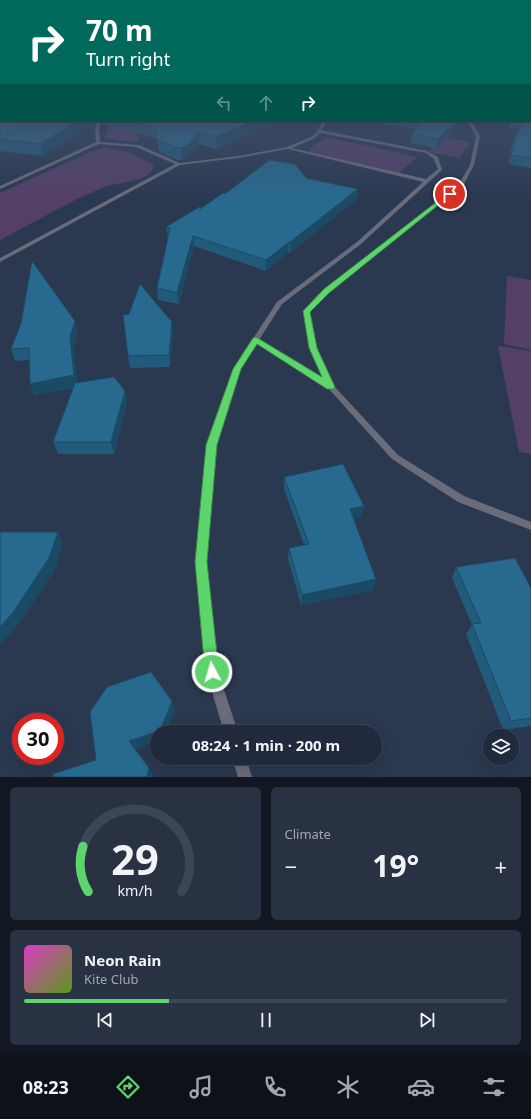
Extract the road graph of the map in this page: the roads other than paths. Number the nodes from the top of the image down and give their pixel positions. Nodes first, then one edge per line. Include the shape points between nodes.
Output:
1 (96, 127) edge
2 (321, 127) edge
3 (473, 127) edge
4 (318, 131) junction
5 (98, 143) junction
6 (288, 148) junction
7 (180, 164) junction
8 (427, 181) junction
9 (0, 188) edge
10 (0, 260) edge
11 (256, 340) junction
12 (331, 387) junction
13 (531, 526) edge
14 (229, 725) edge
15 (241, 765) edge
16 (245, 777) edge

1 - 5 street
2 - 4 street
3 - 12 street via 478,136 472,165 461,185 326,291 306,311 313,348
4 - 6 street via 314,137
4 - 8 street via 427,152 436,158 440,169
5 - 7 street via 137,146
5 - 9 street
6 - 7 street
6 - 8 street
7 - 10 street
8 - 11 street via 359,243 279,303
11 - 12 street
11 - 14 street via 237,369 212,445 201,562 212,672
12 - 13 street via 395,457 461,499
15 - 16 street

